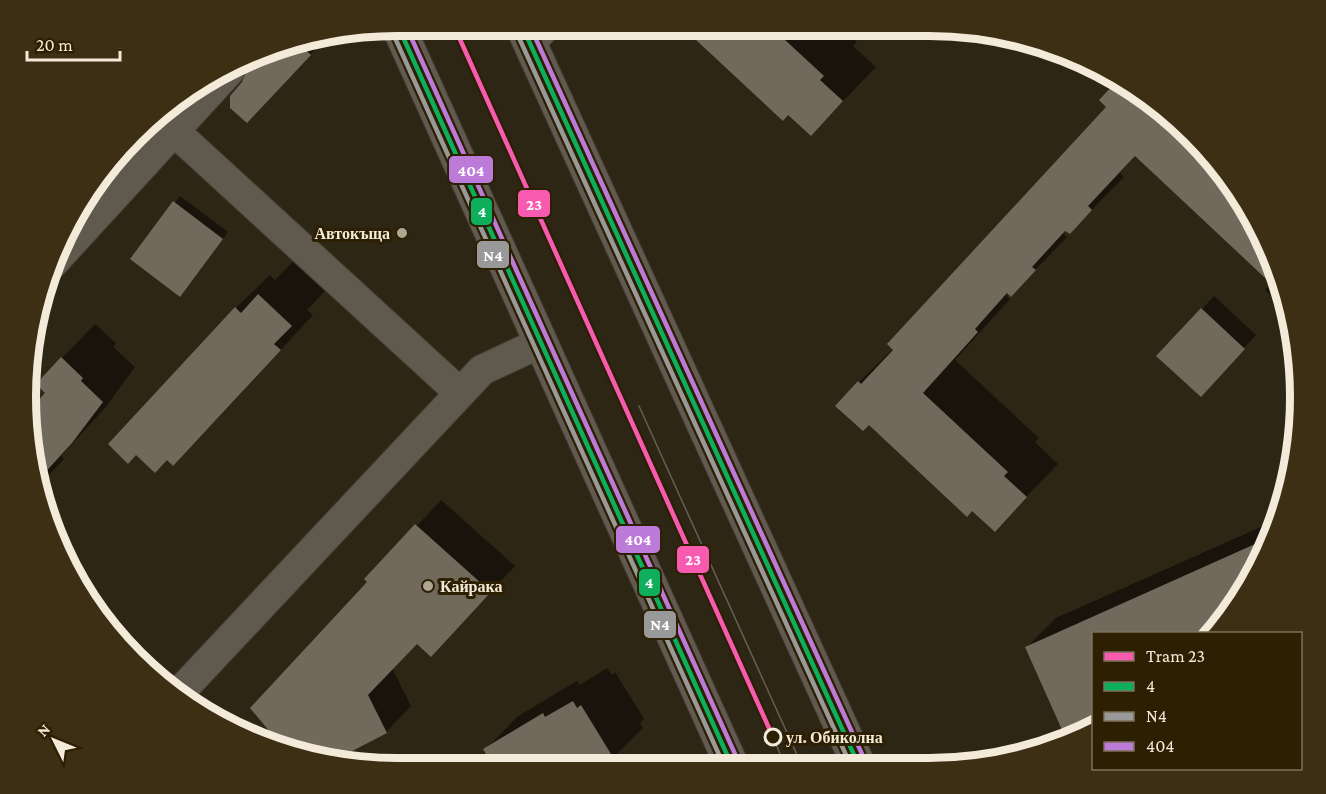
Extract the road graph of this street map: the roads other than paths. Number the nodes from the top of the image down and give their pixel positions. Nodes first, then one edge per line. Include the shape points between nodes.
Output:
1 (402, 36) edge
2 (535, 36) edge
3 (218, 83) edge
4 (174, 131) junction
5 (69, 245) edge
6 (540, 343) junction
7 (460, 393) junction
8 (184, 688) edge
9 (728, 758) edge
10 (856, 758) edge

1 - 6 main road
2 - 10 main road
3 - 4 street
4 - 5 street
4 - 7 street
6 - 7 street via 482,370
6 - 9 main road
7 - 8 street

